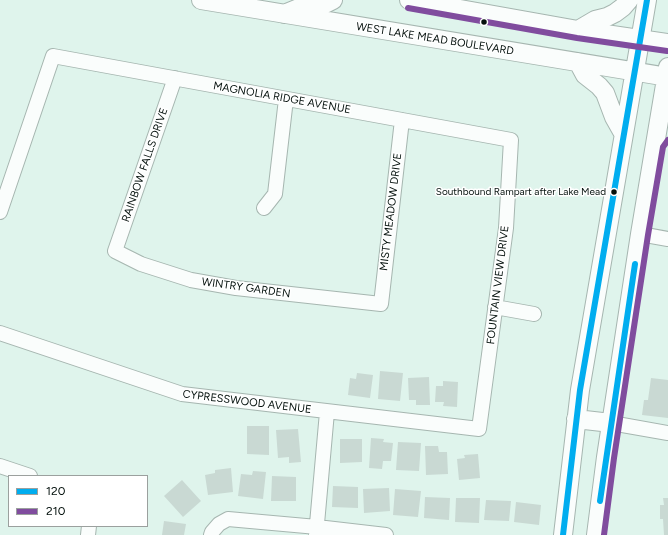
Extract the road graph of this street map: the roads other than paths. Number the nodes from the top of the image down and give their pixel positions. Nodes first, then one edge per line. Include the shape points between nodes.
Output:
1 (201, 0) edge
2 (333, 0) edge
3 (409, 0) edge
4 (629, 0) edge
5 (647, 0) edge
6 (284, 14) junction
7 (578, 30) junction
8 (640, 40) junction
9 (668, 43) edge
10 (578, 62) junction
11 (634, 72) junction
12 (668, 74) edge
13 (175, 78) junction
14 (286, 99) junction
15 (402, 120) junction
16 (668, 126) edge
17 (623, 133) junction
18 (511, 140) joint
19 (655, 144) junction
20 (1, 207) edge
21 (264, 208) dead end
22 (640, 234) junction
23 (668, 240) edge
24 (115, 251) joint
25 (381, 304) joint
26 (495, 307) junction
27 (534, 314) dead end
28 (0, 333) edge
29 (327, 412) junction
30 (576, 419) junction
31 (611, 423) junction
32 (479, 429) joint
33 (668, 433) edge
34 (0, 466) edge
35 (27, 475) edge
36 (215, 530) edge
37 (316, 531) edge
38 (386, 535) edge
39 (563, 535) edge
40 (596, 535) edge

1 - 6 main road, WEST LAKE MEAD BOULEVARD
2 - 6 main road via 325,4 311,3
3 - 7 main road
4 - 7 main road via 615,13
5 - 8 main road
6 - 10 main road, WEST LAKE MEAD BOULEVARD
7 - 8 main road
8 - 9 main road
8 - 11 main road
10 - 11 main road, WEST LAKE MEAD BOULEVARD
10 - 17 main road via 585,75 605,93
11 - 12 main road, WEST LAKE MEAD BOULEVARD
11 - 17 main road
12 - 19 main road
13 - 14 street, MAGNOLIA RIDGE AVENUE
13 - 20 street, MAGNOLIA RIDGE AVENUE via 53,56
13 - 24 street, RAINBOW FALLS DRIVE
14 - 15 street, MAGNOLIA RIDGE AVENUE
14 - 21 street via 275,194
15 - 18 street, MAGNOLIA RIDGE AVENUE
15 - 25 street, MISTY MEADOW DRIVE
16 - 19 main road
17 - 30 main road
18 - 26 street, FOUNTAIN VIEW DRIVE via 506,228
19 - 22 main road
22 - 23 street
22 - 31 main road
24 - 25 street, WINTRY GARDEN via 141,264 191,280 236,288
26 - 27 street
26 - 32 street, FOUNTAIN VIEW DRIVE
28 - 29 street, CYPRESSWOOD AVENUE via 182,394
29 - 32 street, CYPRESSWOOD AVENUE
29 - 37 street
30 - 31 main road
30 - 39 main road
31 - 33 street
31 - 40 main road
34 - 35 street
36 - 37 street via 228,519
37 - 38 street

